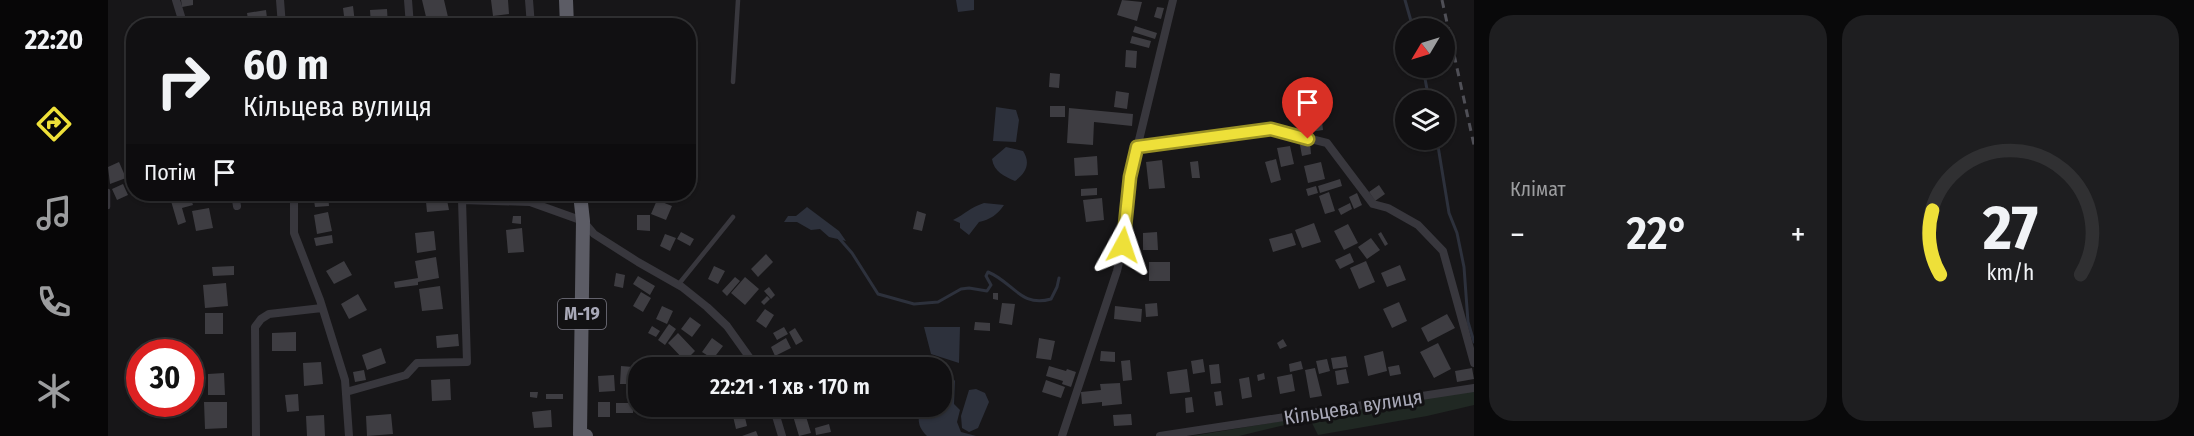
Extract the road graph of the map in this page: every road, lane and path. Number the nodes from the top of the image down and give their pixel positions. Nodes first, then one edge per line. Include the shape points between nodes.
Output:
1 (176, 0) edge
2 (280, 0) edge
3 (408, 0) edge
4 (529, 0) edge
5 (566, 0) edge
6 (738, 0) edge
7 (1173, 0) edge
8 (182, 18) edge
9 (281, 18) edge
10 (409, 18) edge
11 (530, 18) edge
12 (567, 18) edge
13 (733, 82) dead end
14 (1137, 147) junction
15 (108, 192) edge
16 (236, 201) edge
17 (294, 201) edge
18 (462, 201) edge
19 (496, 201) edge
20 (580, 201) edge
21 (237, 206) dead end
22 (108, 207) edge
23 (733, 217) dead end
24 (583, 221) junction
25 (678, 285) junction
26 (322, 308) junction
27 (749, 357) edge
28 (1474, 363) edge
29 (1474, 388) edge
30 (346, 392) junction
31 (776, 417) edge
32 (583, 435) edge
33 (255, 436) edge
34 (349, 436) edge
35 (782, 436) edge
36 (1062, 436) edge
37 (1160, 436) edge

1 - 8 street
2 - 9 street
3 - 10 street
4 - 11 street
5 - 12 highway
6 - 13 lane
7 - 14 street
14 - 28 street via 1271,129 1327,143 1373,204 1418,225 1443,251
14 - 36 street via 1118,271
15 - 22 lane
16 - 21 street
17 - 26 street via 294,233
18 - 30 street via 467,362 417,363 406,375
19 - 24 street via 530,202
20 - 24 highway, М-19
23 - 25 lane
24 - 25 street via 594,234
24 - 32 highway, М-19
25 - 27 street via 727,326
26 - 30 street
26 - 33 street via 269,314 255,327
29 - 37 street, Кільцева вулиця
30 - 34 street
31 - 35 street

